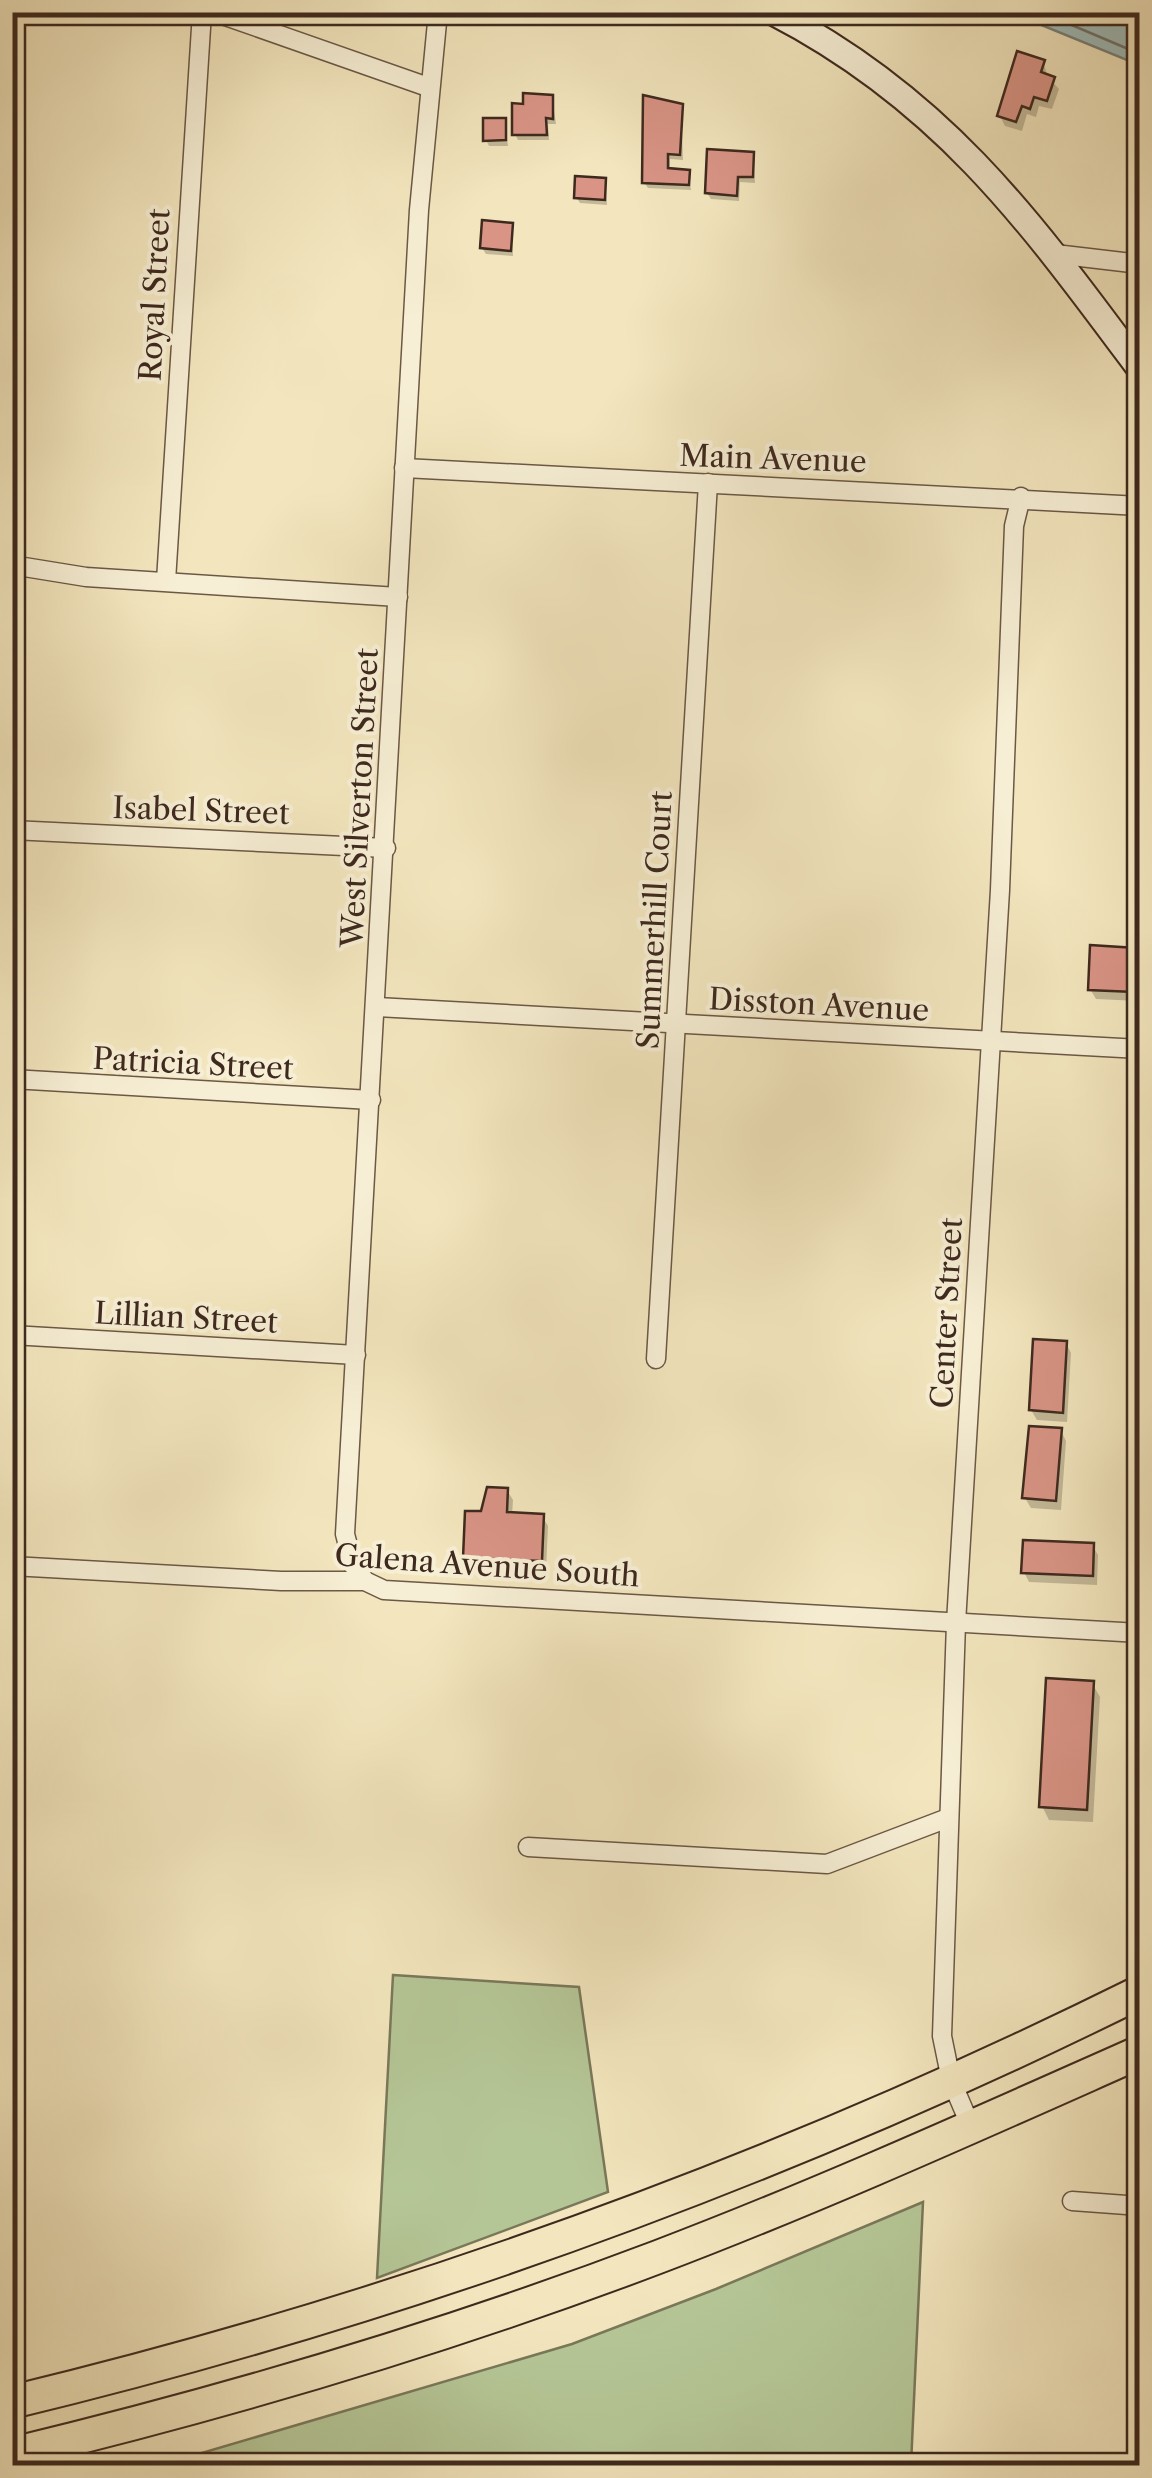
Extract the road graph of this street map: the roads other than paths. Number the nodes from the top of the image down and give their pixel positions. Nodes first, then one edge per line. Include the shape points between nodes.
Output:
1 (202, 12) edge
2 (214, 12) edge
3 (438, 12) edge
4 (773, 12) edge
5 (428, 87) junction
6 (1055, 254) junction
7 (1140, 264) edge
8 (1140, 369) edge
9 (404, 468) junction
10 (708, 484) junction
11 (1020, 498) junction
12 (1140, 506) edge
13 (12, 565) edge
14 (166, 581) junction
15 (398, 596) junction
16 (12, 830) edge
17 (386, 848) junction
18 (377, 1007) junction
19 (676, 1026) junction
20 (990, 1041) junction
21 (1140, 1049) edge
22 (12, 1079) edge
23 (371, 1100) junction
24 (12, 1335) edge
25 (356, 1355) junction
26 (656, 1359) dead end
27 (12, 1566) edge
28 (365, 1581) junction
29 (956, 1623) junction
30 (1140, 1632) edge
31 (948, 1818) junction
32 (528, 1847) dead end
33 (1140, 1992) edge
34 (1140, 2052) edge
35 (951, 2080) junction
36 (971, 2127) junction
37 (1072, 2201) dead end
38 (1140, 2206) edge
39 (12, 2402) edge
40 (12, 2454) edge

1 - 14 street, Royal Street
2 - 5 street
3 - 5 street, West Silverton Street
4 - 6 street via 848,57 949,133
5 - 9 street, West Silverton Street
6 - 7 street
6 - 8 street
9 - 10 street, Main Avenue
9 - 15 street, West Silverton Street
10 - 11 street, Main Avenue
10 - 19 street, Summerhill Court
11 - 12 street, Main Avenue
11 - 20 street, Center Street
13 - 14 street
14 - 15 street
15 - 17 street, West Silverton Street
16 - 17 street, Isabel Street
17 - 18 street, West Silverton Street
18 - 19 street, Disston Avenue
18 - 23 street, West Silverton Street
19 - 20 street, Disston Avenue
19 - 26 street, Summerhill Court
20 - 21 street, Disston Avenue
20 - 29 street, Center Street
22 - 23 street, Patricia Street
23 - 25 street, West Silverton Street
24 - 25 street, Lillian Street
25 - 28 street, West Silverton Street via 345,1534
27 - 28 street, Galena Avenue South
28 - 29 street, Galena Avenue South via 384,1590
29 - 30 street, Galena Avenue South
29 - 31 street, Center Street
31 - 32 street via 828,1864
31 - 35 street, Center Street via 942,2036
33 - 35 highway
34 - 36 highway
35 - 36 street, Center Street
35 - 39 highway via 692,2190 492,2263 260,2337
36 - 40 highway via 723,2232 458,2328 240,2395
37 - 38 street

